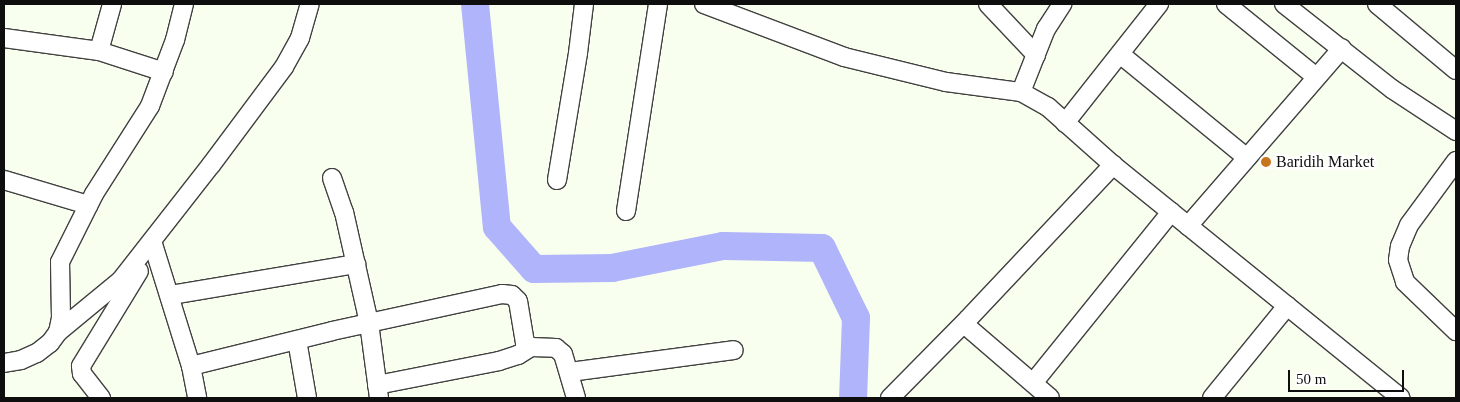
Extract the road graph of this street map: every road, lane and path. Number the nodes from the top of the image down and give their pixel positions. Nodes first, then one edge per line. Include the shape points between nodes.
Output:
1 (112, 4) edge
2 (184, 4) edge
3 (310, 4) edge
4 (584, 4) edge
5 (658, 4) edge
6 (704, 4) edge
7 (988, 4) edge
8 (1062, 4) edge
9 (1159, 4) edge
10 (1226, 4) edge
11 (1284, 4) edge
12 (1377, 4) edge
13 (4, 38) edge
14 (1342, 48) junction
15 (100, 51) junction
16 (1120, 54) junction
17 (1036, 55) junction
18 (1456, 70) edge
19 (164, 72) junction
20 (1316, 78) junction
21 (1021, 92) junction
22 (1065, 122) junction
23 (1456, 131) edge
24 (1247, 158) junction
25 (1456, 161) edge
26 (1113, 165) junction
27 (332, 178) dead end
28 (4, 180) edge
29 (557, 180) dead end
30 (88, 205) junction
31 (626, 211) dead end
32 (1171, 212) junction
33 (1188, 226) junction
34 (152, 240) junction
35 (356, 264) junction
36 (171, 295) junction
37 (1287, 306) junction
38 (369, 323) junction
39 (964, 324) junction
40 (1456, 331) edge
41 (58, 332) junction
42 (297, 340) junction
43 (531, 347) junction
44 (734, 350) dead end
45 (4, 363) edge
46 (191, 366) junction
47 (570, 372) junction
48 (378, 392) edge
49 (1042, 393) edge
50 (101, 398) edge
51 (197, 398) edge
52 (307, 398) edge
53 (576, 398) edge
54 (890, 398) edge
55 (1212, 398) edge
56 (1401, 398) edge

1 - 15 street
2 - 19 street
3 - 34 street via 300,38 284,67
4 - 29 street
5 - 31 street
6 - 21 street via 844,57 946,82
7 - 17 street
8 - 17 street via 1046,29
9 - 16 street
10 - 20 street
11 - 14 street
12 - 18 street
13 - 15 street
14 - 20 street
14 - 23 street via 1392,89
15 - 19 street
16 - 22 street
16 - 24 street
17 - 21 street
19 - 30 street via 150,106
20 - 24 street
21 - 22 street via 1048,107
22 - 26 street
24 - 33 street
25 - 40 street via 1409,225 1398,260 1404,282
26 - 32 street
26 - 39 street
27 - 35 street
28 - 30 street
30 - 41 street via 60,262 61,318
32 - 33 street
32 - 49 street
33 - 37 street
34 - 36 street
34 - 41 street via 121,280
34 - 50 street via 137,277 81,366 82,374
35 - 36 street
35 - 38 street
36 - 46 street
37 - 55 street
37 - 56 street
38 - 42 street
38 - 43 street via 488,297 512,295 518,301 525,343
38 - 48 street
39 - 49 street
39 - 54 street
41 - 45 street via 37,353
42 - 46 street
42 - 52 street
43 - 47 street via 556,348 563,354
43 - 48 street via 518,356 499,362
44 - 47 street
46 - 51 street
47 - 53 street

